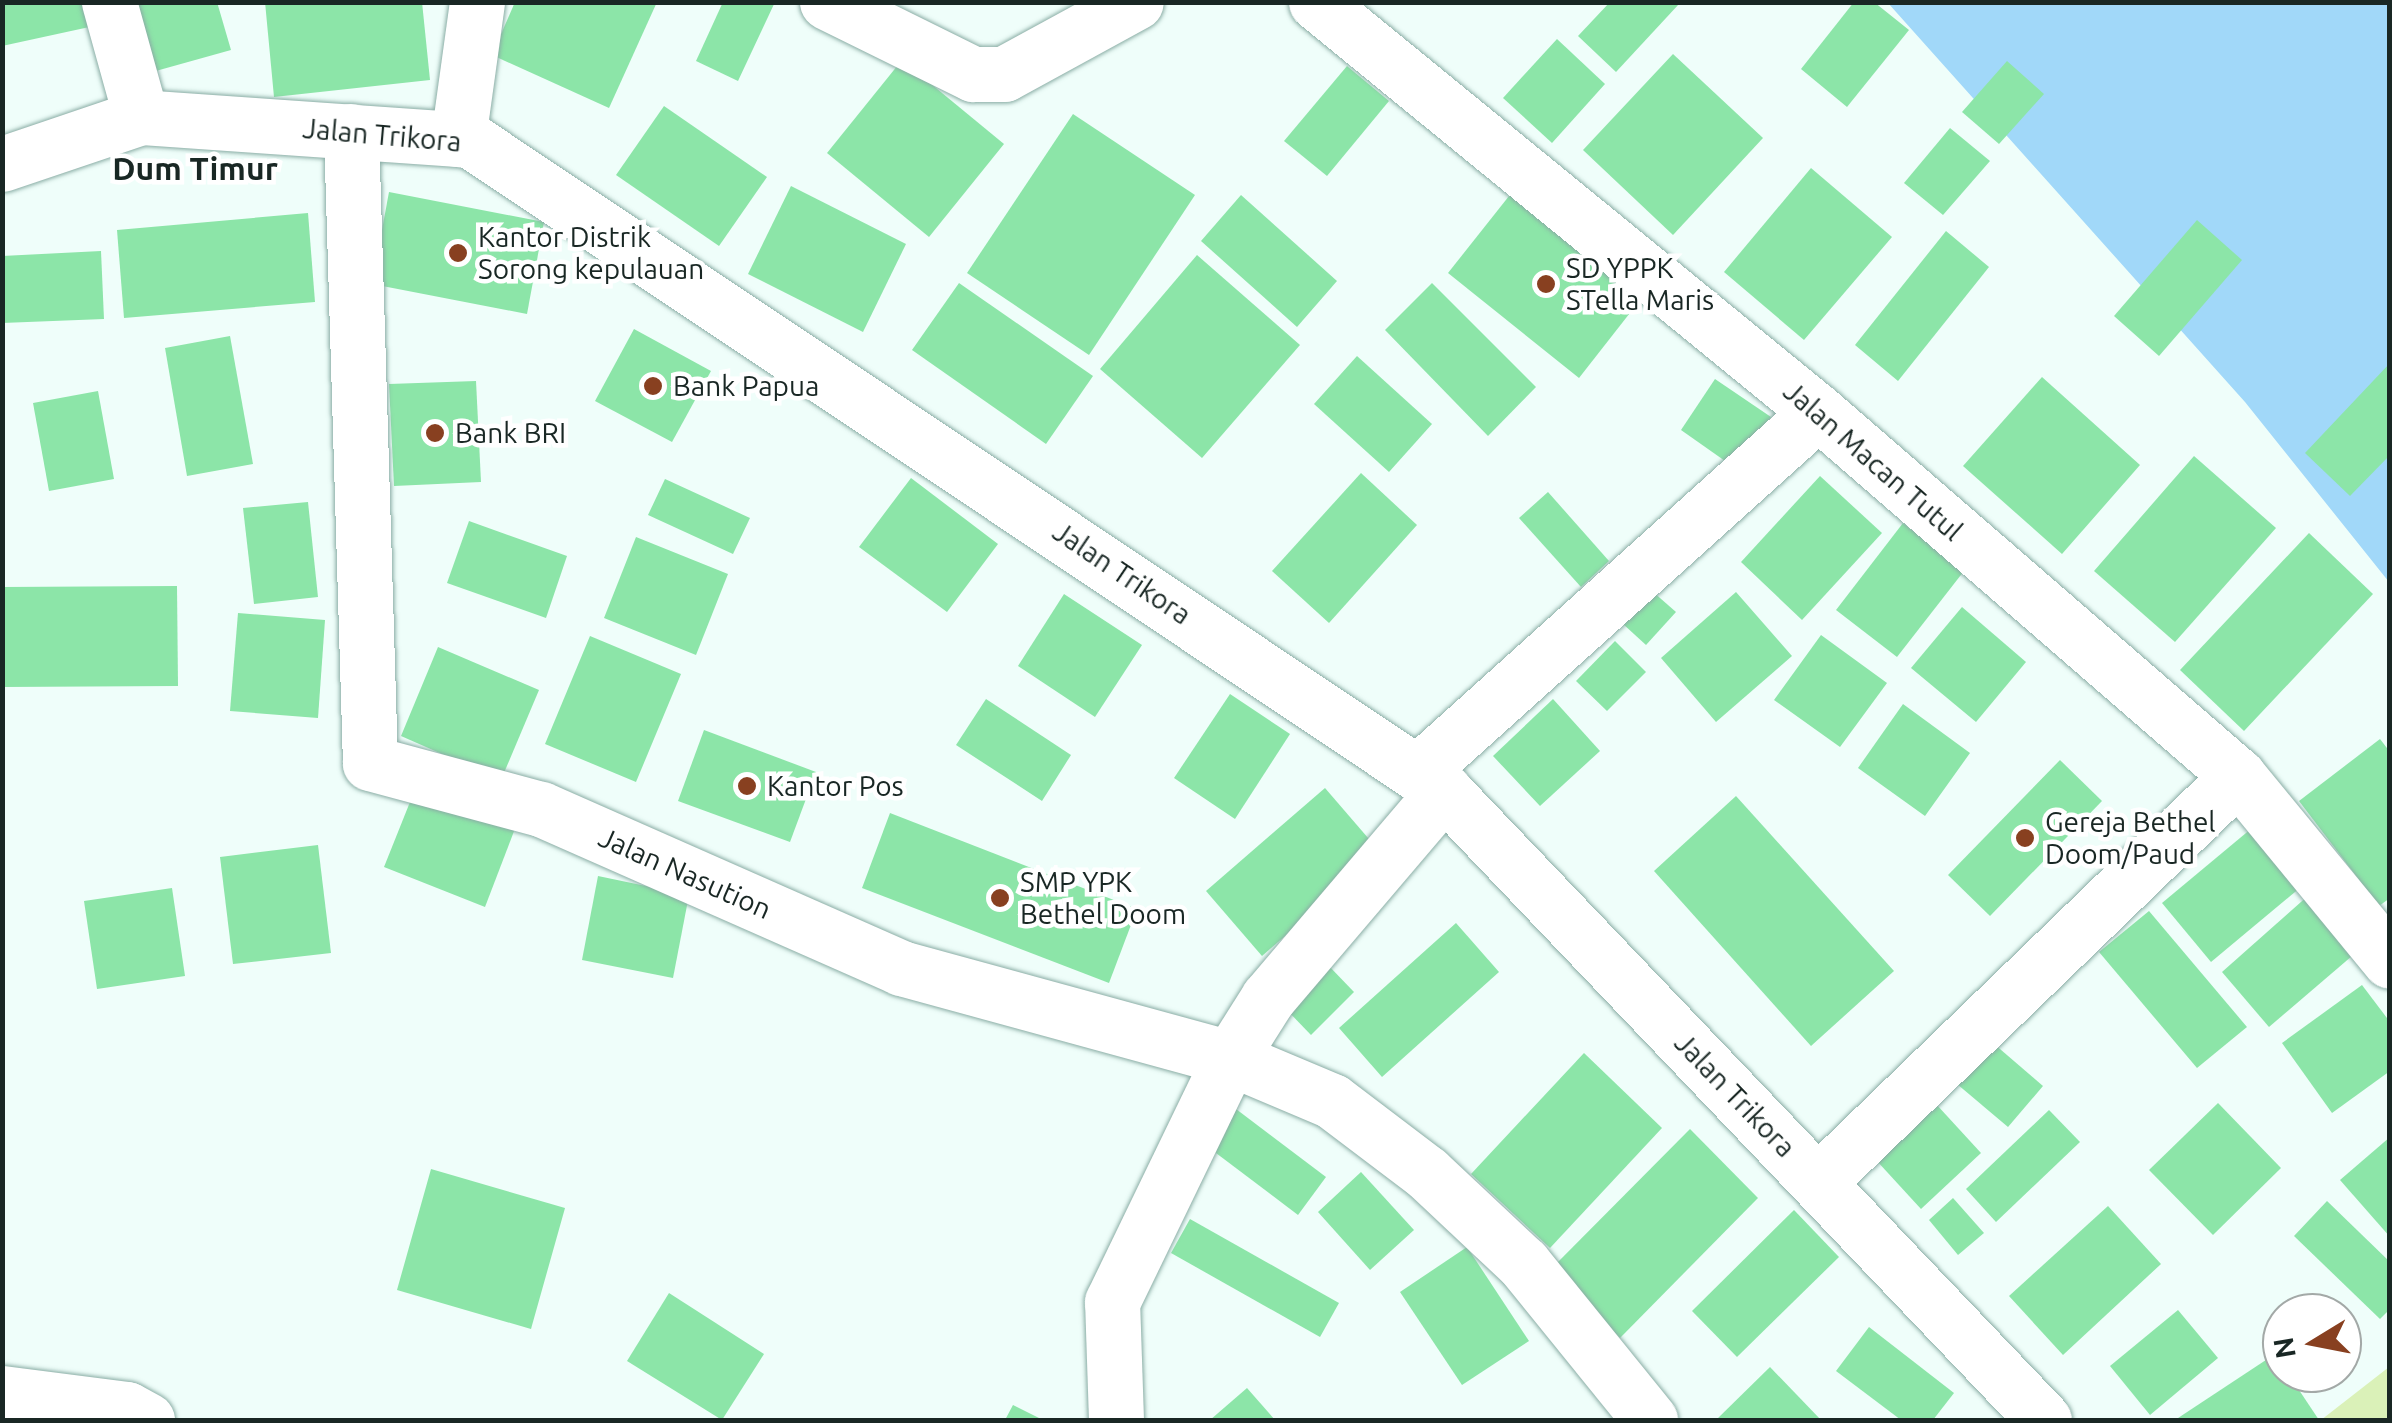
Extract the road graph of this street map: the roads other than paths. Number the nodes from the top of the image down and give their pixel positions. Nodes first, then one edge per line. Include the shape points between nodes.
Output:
1 (109, 2) edge
2 (477, 2) edge
3 (827, 2) edge
4 (1136, 2) edge
5 (1316, 2) edge
6 (141, 116) junction
7 (350, 130) junction
8 (458, 138) junction
9 (2, 164) edge
10 (1818, 412) junction
11 (2238, 776) junction
12 (1431, 781) junction
13 (2390, 961) edge
14 (1230, 1058) junction
15 (1818, 1182) junction
16 (2, 1394) edge
17 (147, 1420) edge
18 (1116, 1420) edge
19 (1650, 1420) edge
20 (2044, 1420) edge

1 - 6 street
2 - 8 street
3 - 4 street via 973,74 1004,74
5 - 10 street, Jalan Macan Tutul
6 - 7 street, Jalan Trikora
6 - 9 street, Jalan Trikora
7 - 8 street, Jalan Trikora
7 - 14 street, Jalan Nasution via 370,762 542,809 901,968
8 - 12 street, Jalan Trikora
10 - 11 street, Jalan Macan Tutul
10 - 12 street
11 - 13 street, Jalan Macan Tutul
11 - 15 street
12 - 14 street
12 - 15 street, Jalan Trikora
14 - 18 street via 1112,1302
14 - 19 street via 1332,1101 1427,1173 1523,1263
15 - 20 street, Jalan Trikora
16 - 17 street via 127,1409

